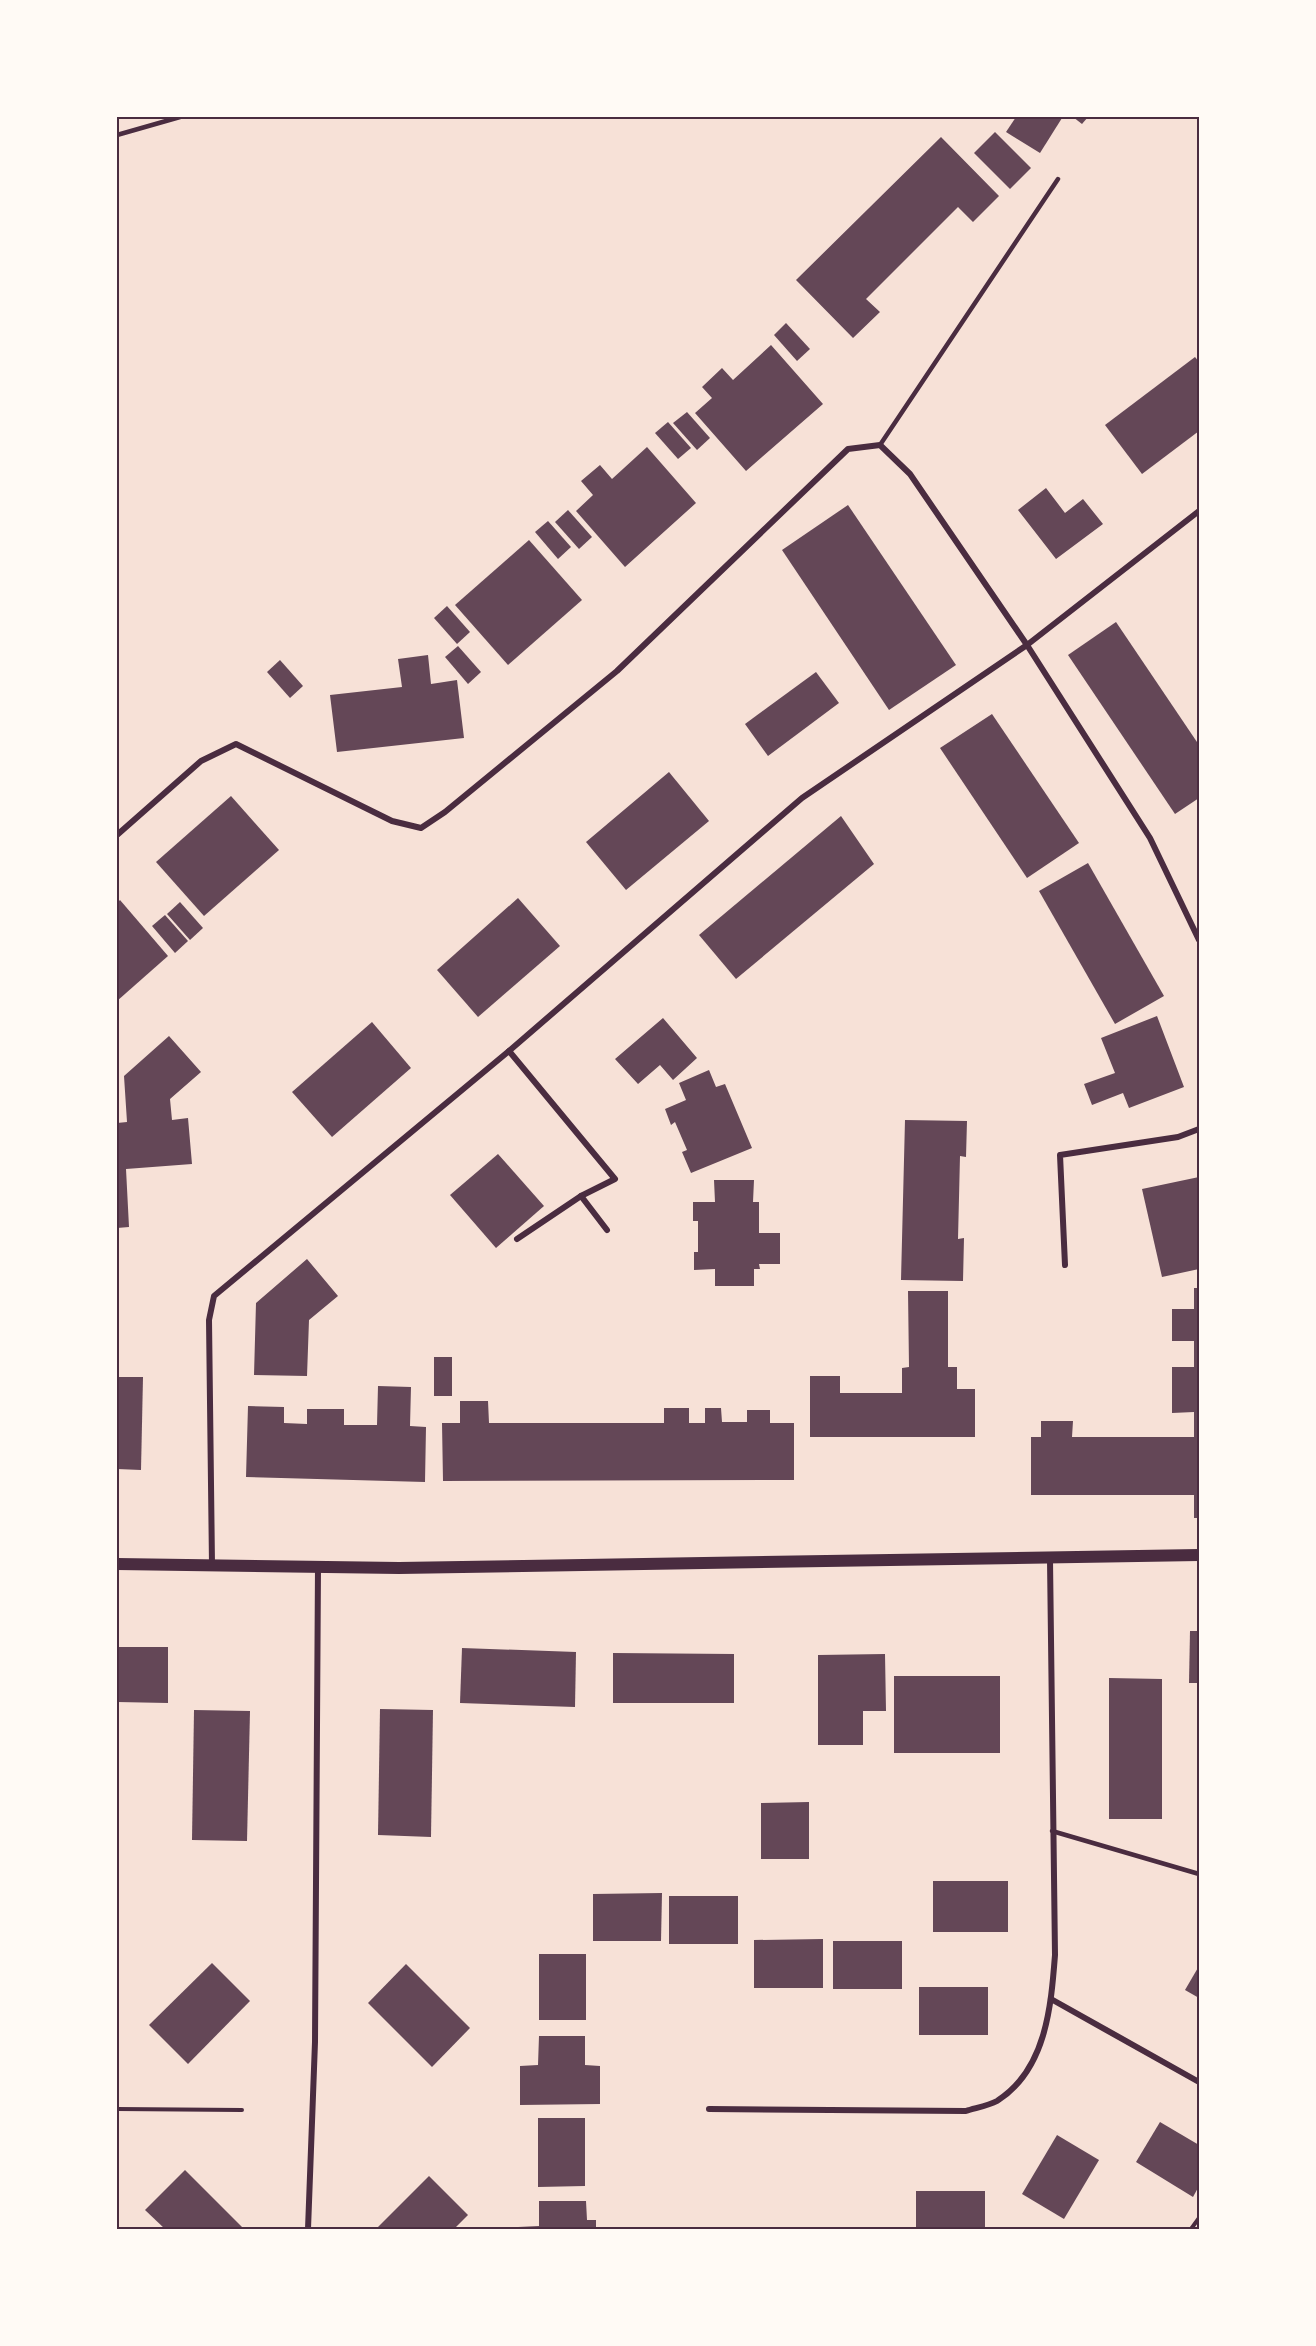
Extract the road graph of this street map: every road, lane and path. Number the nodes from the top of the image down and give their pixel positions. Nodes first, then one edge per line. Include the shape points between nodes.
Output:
1 (180, 117) edge
2 (117, 135) edge
3 (1058, 179) dead end
4 (880, 445) junction
5 (1199, 511) edge
6 (1027, 645) junction
7 (117, 835) edge
8 (1199, 940) edge
9 (509, 1051) junction
10 (1199, 1129) edge
11 (580, 1196) junction
12 (607, 1230) dead end
13 (517, 1239) dead end
14 (1065, 1265) dead end
15 (1199, 1555) edge
16 (1050, 1560) junction
17 (117, 1564) edge
18 (212, 1565) junction
19 (318, 1566) junction
20 (1052, 1831) junction
21 (1199, 1874) edge
22 (1051, 1999) junction
23 (1199, 2082) edge
24 (117, 2109) edge
25 (709, 2109) dead end
26 (242, 2110) dead end
27 (1199, 2218) edge
28 (308, 2229) edge
29 (1191, 2229) edge

1 - 2 lane
3 - 4 lane
4 - 6 street via 910,474
4 - 7 street via 848,449 617,671 421,828 392,821 236,744 201,761
5 - 6 street
6 - 8 street via 1150,838
6 - 9 street via 802,798
9 - 11 street via 615,1179
9 - 18 street via 214,1296 209,1320
10 - 14 street via 1178,1137 1060,1155
11 - 12 street
11 - 13 street
15 - 16 main road
16 - 19 main road
16 - 20 street
17 - 18 main road
18 - 19 main road
19 - 28 street via 315,2042
20 - 21 lane
20 - 22 street
22 - 23 street
22 - 25 street via 1042,2042 1024,2076 996,2101 966,2111
24 - 26 path
27 - 29 path

